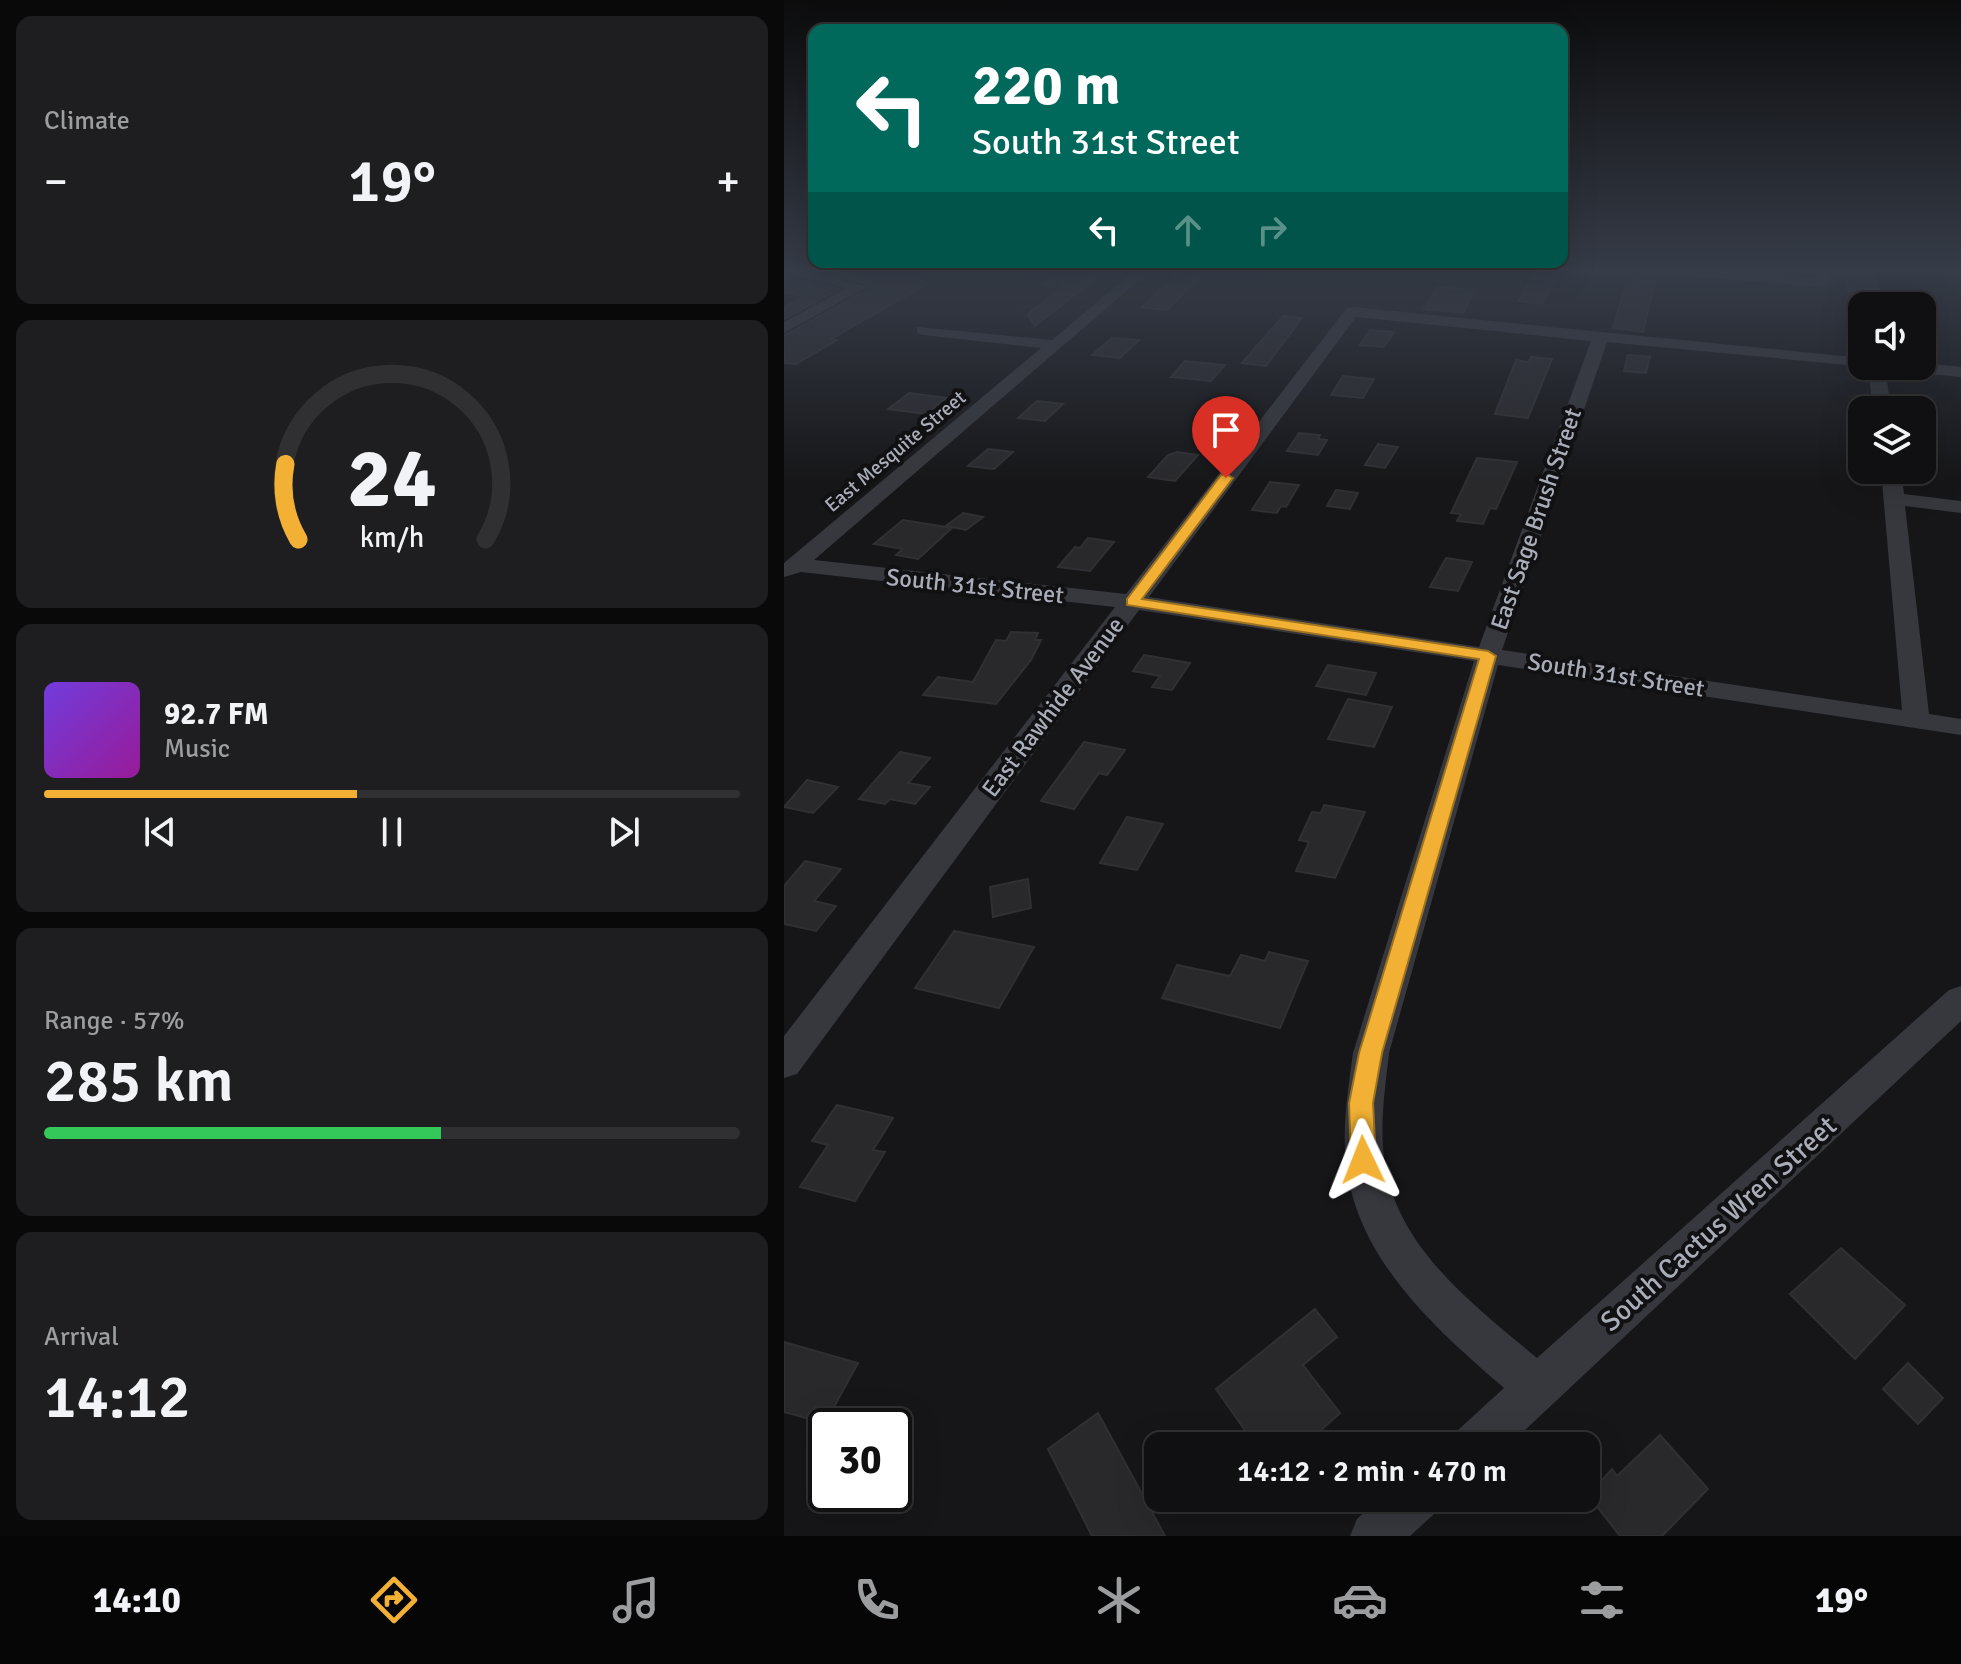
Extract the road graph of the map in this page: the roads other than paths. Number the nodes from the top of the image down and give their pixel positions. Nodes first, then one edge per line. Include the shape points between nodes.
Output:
1 (1017, 341) edge
2 (1060, 341) edge
3 (1330, 341) edge
4 (1600, 341) edge
5 (1638, 341) edge
6 (1055, 345) junction
7 (1848, 362) edge
8 (1936, 370) edge
9 (1961, 372) edge
10 (1893, 484) edge
11 (1895, 499) junction
12 (1961, 507) edge
13 (790, 569) edge
14 (1132, 602) junction
15 (1488, 656) junction
16 (1916, 721) junction
17 (1961, 727) edge
18 (1961, 1000) edge
19 (784, 1063) edge
20 (1538, 1388) junction
21 (1489, 1432) edge
22 (1401, 1512) edge
23 (1374, 1536) edge

1 - 6 street
2 - 6 street, East Mesquite Street
3 - 14 street, East Rawhide Avenue
4 - 15 street, East Sage Brush Street
5 - 7 street
6 - 13 street, East Mesquite Street
8 - 9 street
10 - 11 street
11 - 12 street
11 - 16 street
13 - 14 street, South 31st Street
14 - 15 street, South 31st Street
14 - 19 street, East Rawhide Avenue
15 - 16 street, South 31st Street
15 - 20 street, East Sage Brush Street via 1371,1053 1361,1103 1363,1160 1378,1218 1402,1258 1458,1320
16 - 17 street, South 31st Street
18 - 20 street, South Cactus Wren Street
20 - 21 street, South Cactus Wren Street
22 - 23 street

